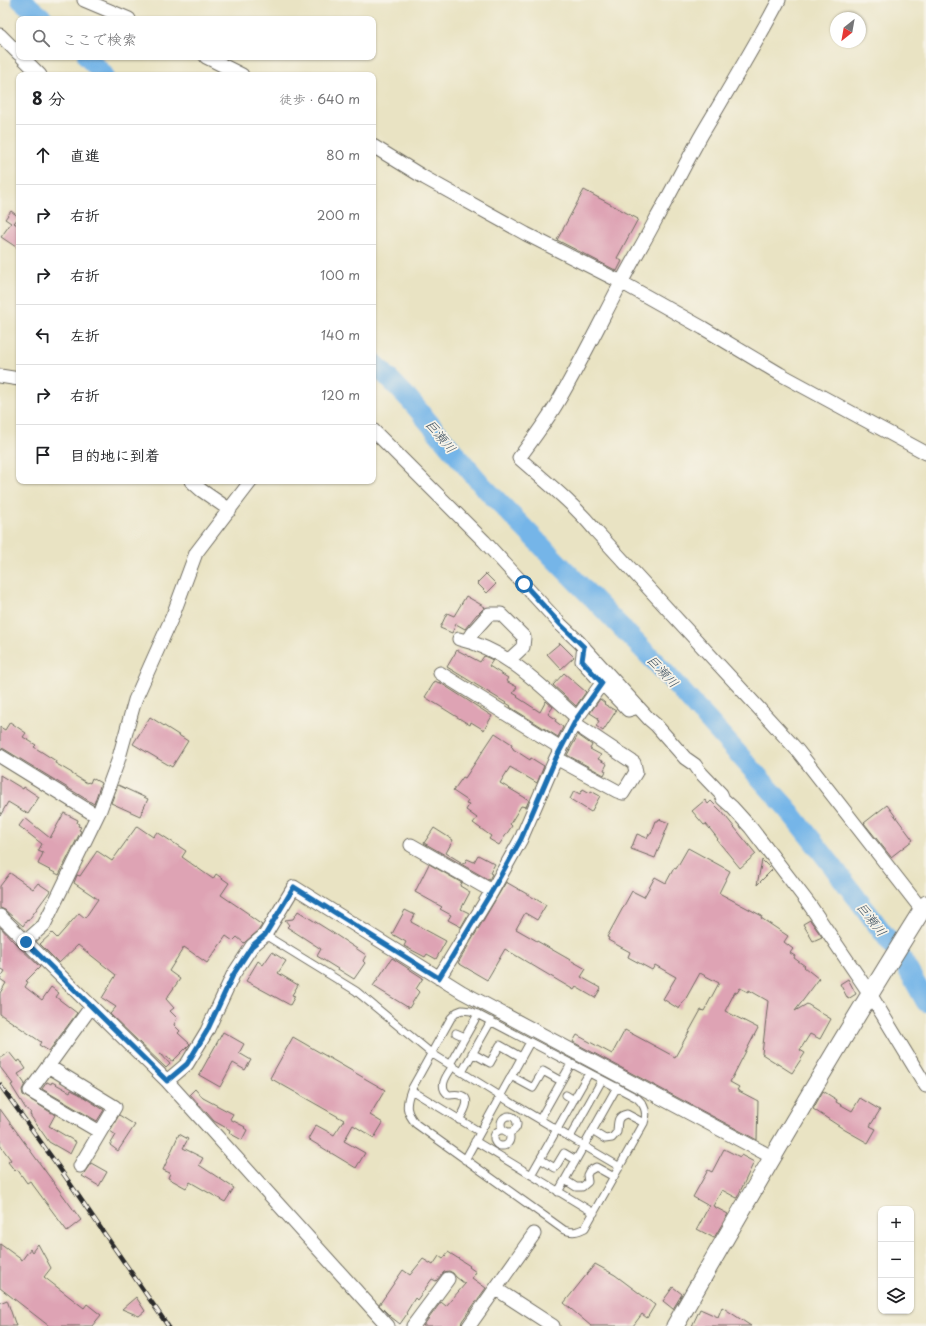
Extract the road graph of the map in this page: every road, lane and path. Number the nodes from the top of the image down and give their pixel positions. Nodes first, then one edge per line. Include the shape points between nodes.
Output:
1 (84, 0) edge
2 (779, 0) edge
3 (122, 16) edge
4 (0, 35) edge
5 (16, 51) edge
6 (25, 60) edge
7 (212, 60) edge
8 (37, 72) edge
9 (236, 72) edge
10 (376, 148) edge
11 (621, 282) junction
12 (0, 376) edge
13 (16, 379) edge
14 (376, 433) edge
15 (926, 453) edge
16 (194, 484) edge
17 (249, 484) edge
18 (230, 510) junction
19 (584, 647) junction
20 (509, 660) junction
21 (440, 673) dead end
22 (602, 683) junction
23 (638, 707) junction
24 (575, 720) junction
25 (558, 753) junction
26 (0, 756) edge
27 (97, 816) junction
28 (411, 846) dead end
29 (492, 891) junction
30 (924, 906) edge
31 (0, 916) edge
32 (265, 935) junction
33 (26, 942) junction
34 (439, 978) junction
35 (870, 994) junction
36 (91, 1007) junction
37 (478, 1014) junction
38 (491, 1021) junction
39 (456, 1033) dead end
40 (465, 1038) junction
41 (530, 1042) junction
42 (432, 1053) junction
43 (472, 1053) junction
44 (521, 1057) junction
45 (571, 1064) junction
46 (451, 1065) junction
47 (48, 1066) junction
48 (462, 1072) junction
49 (589, 1073) junction
50 (511, 1076) junction
51 (602, 1080) junction
52 (167, 1081) junction
53 (561, 1081) junction
54 (926, 1086) edge
55 (617, 1088) junction
56 (410, 1090) junction
57 (566, 1095) dead end
58 (500, 1096) junction
59 (574, 1100) junction
60 (520, 1107) junction
61 (513, 1118) junction
62 (540, 1119) junction
63 (459, 1120) junction
64 (644, 1123) junction
65 (557, 1129) junction
66 (481, 1130) junction
67 (505, 1131) junction
68 (100, 1132) junction
69 (592, 1132) junction
70 (495, 1134) junction
71 (570, 1137) junction
72 (475, 1141) junction
73 (498, 1145) junction
74 (584, 1145) junction
75 (494, 1152) junction
76 (772, 1157) junction
77 (540, 1159) junction
78 (465, 1160) junction
79 (576, 1160) junction
80 (80, 1166) dead end
81 (620, 1167) junction
82 (531, 1175) junction
83 (614, 1177) junction
84 (565, 1180) junction
85 (558, 1192) junction
86 (594, 1213) junction
87 (534, 1234) dead end
88 (448, 1278) dead end
89 (496, 1289) junction
90 (388, 1326) edge
91 (413, 1326) edge
92 (469, 1326) edge
93 (552, 1326) edge
94 (675, 1326) edge

1 - 3 street
2 - 11 street
4 - 5 street
6 - 8 street
7 - 9 street
10 - 11 street via 526,234
11 - 15 street via 780,374
11 - 30 street via 560,398 519,458 586,518 798,751
12 - 13 street
14 - 19 street via 484,541
16 - 18 street
17 - 18 street
18 - 27 street via 196,554 173,615 135,700 118,760
19 - 22 street via 582,661
19 - 23 street
20 - 20 street via 475,643 463,640 489,614 501,614 524,637 523,647
20 - 24 street
21 - 25 street
22 - 23 street via 628,710
22 - 24 street
23 - 35 street via 685,758 695,765 751,828 809,904
24 - 25 street
24 - 25 street via 634,763 636,772 623,793
25 - 29 street via 521,839
26 - 27 street
27 - 33 street via 44,925
28 - 29 street
29 - 34 street
30 - 35 street
31 - 33 street
32 - 34 street via 294,887
32 - 42 lane via 356,991
32 - 52 street via 252,946 233,975 207,1031 187,1064
33 - 36 street
34 - 76 street
35 - 54 street
35 - 76 street
36 - 47 street
36 - 52 street
37 - 38 lane
37 - 40 lane
37 - 42 lane via 472,1010 458,1012 451,1018
38 - 41 lane
38 - 43 lane
39 - 40 lane
40 - 46 lane
41 - 44 lane
41 - 45 lane
42 - 46 lane
42 - 56 lane
43 - 44 lane via 490,1063 500,1045
43 - 48 lane
44 - 50 lane
45 - 49 lane
45 - 53 lane
46 - 48 lane
46 - 63 lane via 442,1084 446,1092 452,1095 459,1094 466,1100 466,1107
47 - 68 street via 115,1107
47 - 68 street via 30,1091
48 - 58 lane
49 - 51 lane
49 - 59 lane
50 - 53 lane via 533,1088 543,1070
50 - 58 lane
51 - 55 lane
51 - 71 lane
52 - 90 street
53 - 62 lane
55 - 64 lane via 642,1102 646,1113
55 - 69 lane
56 - 63 lane
56 - 78 lane via 407,1100 409,1115 416,1124
57 - 59 lane
58 - 60 lane
58 - 66 lane
59 - 65 lane
60 - 61 lane
60 - 62 lane
61 - 67 lane via 507,1117 503,1120 501,1125
61 - 67 lane via 517,1123 516,1128 510,1132
62 - 65 lane
63 - 66 lane
64 - 69 lane via 627,1114 620,1118 617,1132 612,1138 605,1138
64 - 81 lane
65 - 71 lane
65 - 77 lane
66 - 70 lane
66 - 72 lane
67 - 70 lane via 500,1130
67 - 73 lane via 509,1137 508,1142 503,1146
68 - 80 street
69 - 74 lane
70 - 73 lane
71 - 74 lane
72 - 75 lane
72 - 78 lane
73 - 75 lane
74 - 79 lane
74 - 81 lane
75 - 82 lane
76 - 94 street
77 - 79 lane via 555,1168 564,1153
77 - 82 lane
78 - 86 lane via 564,1230 577,1232 585,1228
79 - 84 lane
81 - 83 lane
82 - 85 lane
83 - 84 lane via 596,1167 589,1170 588,1182 582,1187 576,1187
83 - 86 lane
84 - 85 lane
85 - 86 lane
87 - 89 street
88 - 91 street
89 - 92 street
89 - 93 street

